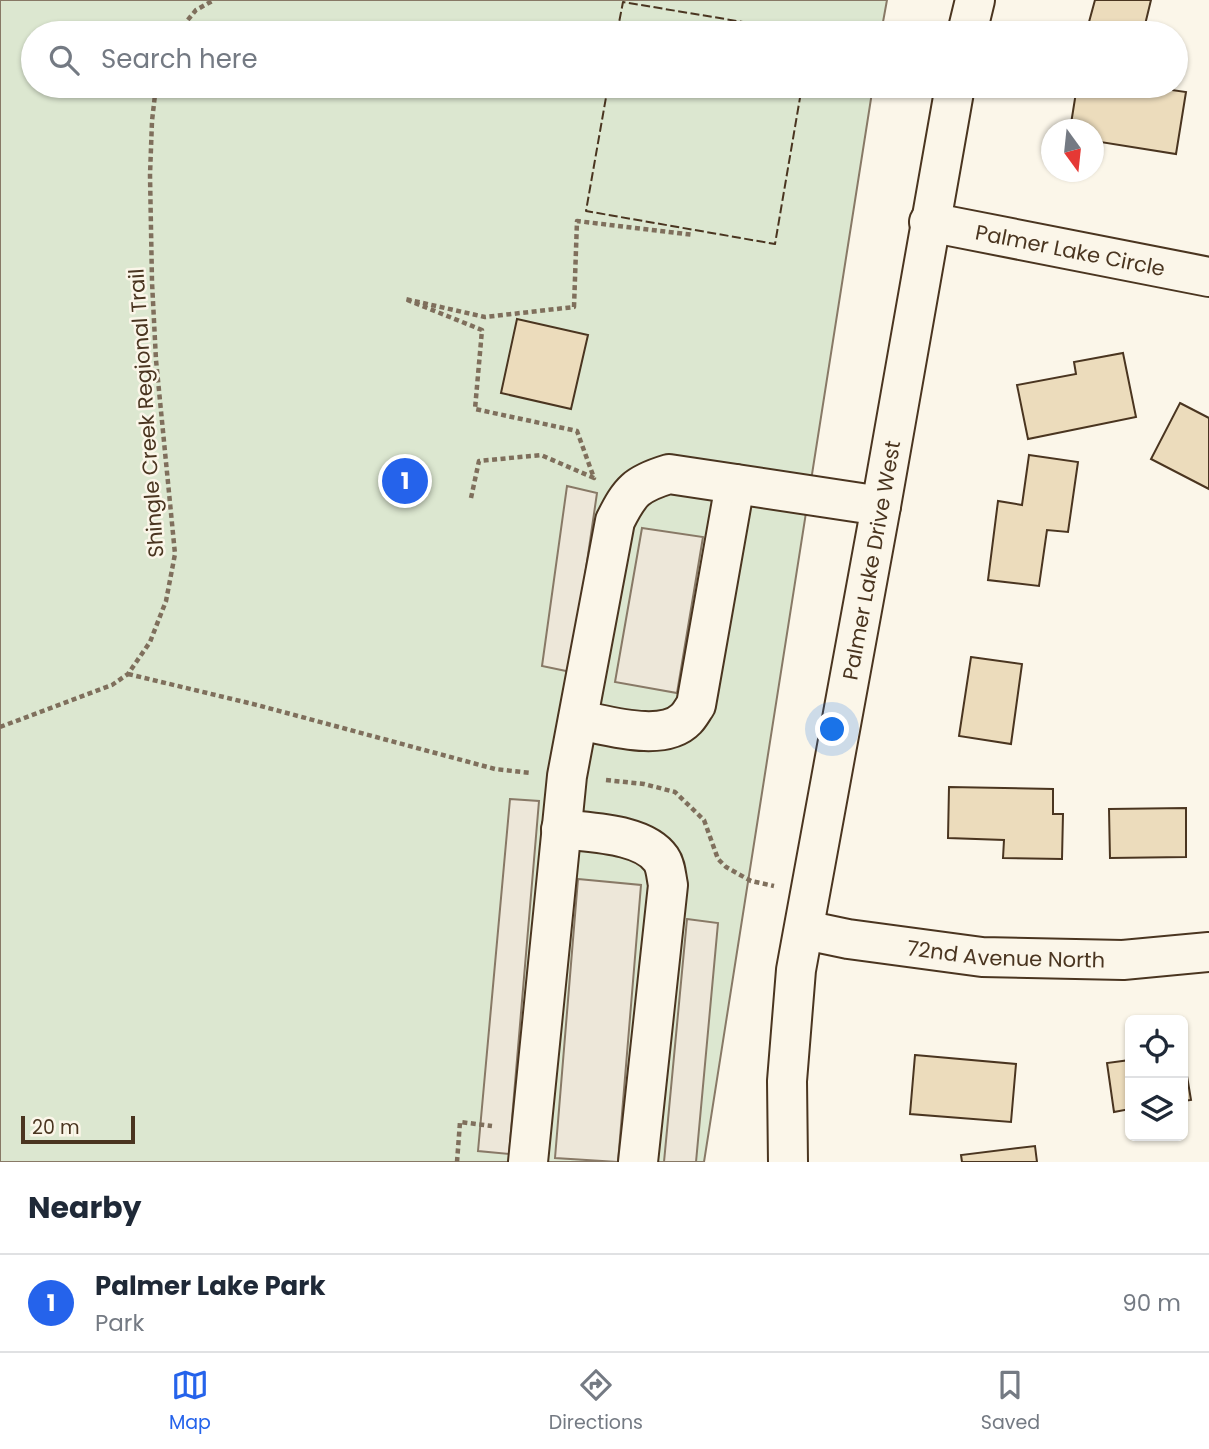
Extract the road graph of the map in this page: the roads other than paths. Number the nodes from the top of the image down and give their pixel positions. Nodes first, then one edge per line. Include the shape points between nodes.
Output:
1 (975, 0) edge
2 (970, 21) edge
3 (953, 98) edge
4 (929, 222) junction
5 (1209, 277) edge
6 (736, 484) junction
7 (881, 506) junction
8 (578, 720) junction
9 (561, 828) junction
10 (805, 930) junction
11 (1209, 952) edge
12 (529, 1146) edge
13 (638, 1162) edge
14 (788, 1162) edge

1 - 2 street
3 - 4 street, Palmer Lake Drive West
4 - 5 street, Palmer Lake Circle
4 - 7 street, Palmer Lake Drive West
6 - 7 street
6 - 8 street via 668,474 645,481 627,497 615,521
6 - 8 street via 696,705 686,720 653,732
7 - 10 street, Palmer Lake Drive West
8 - 9 street
9 - 12 street
9 - 13 street via 646,845 665,866 668,885
10 - 11 street, 72nd Avenue North via 982,957 1123,960
10 - 14 street, Palmer Lake Drive West via 796,970 786,1081

